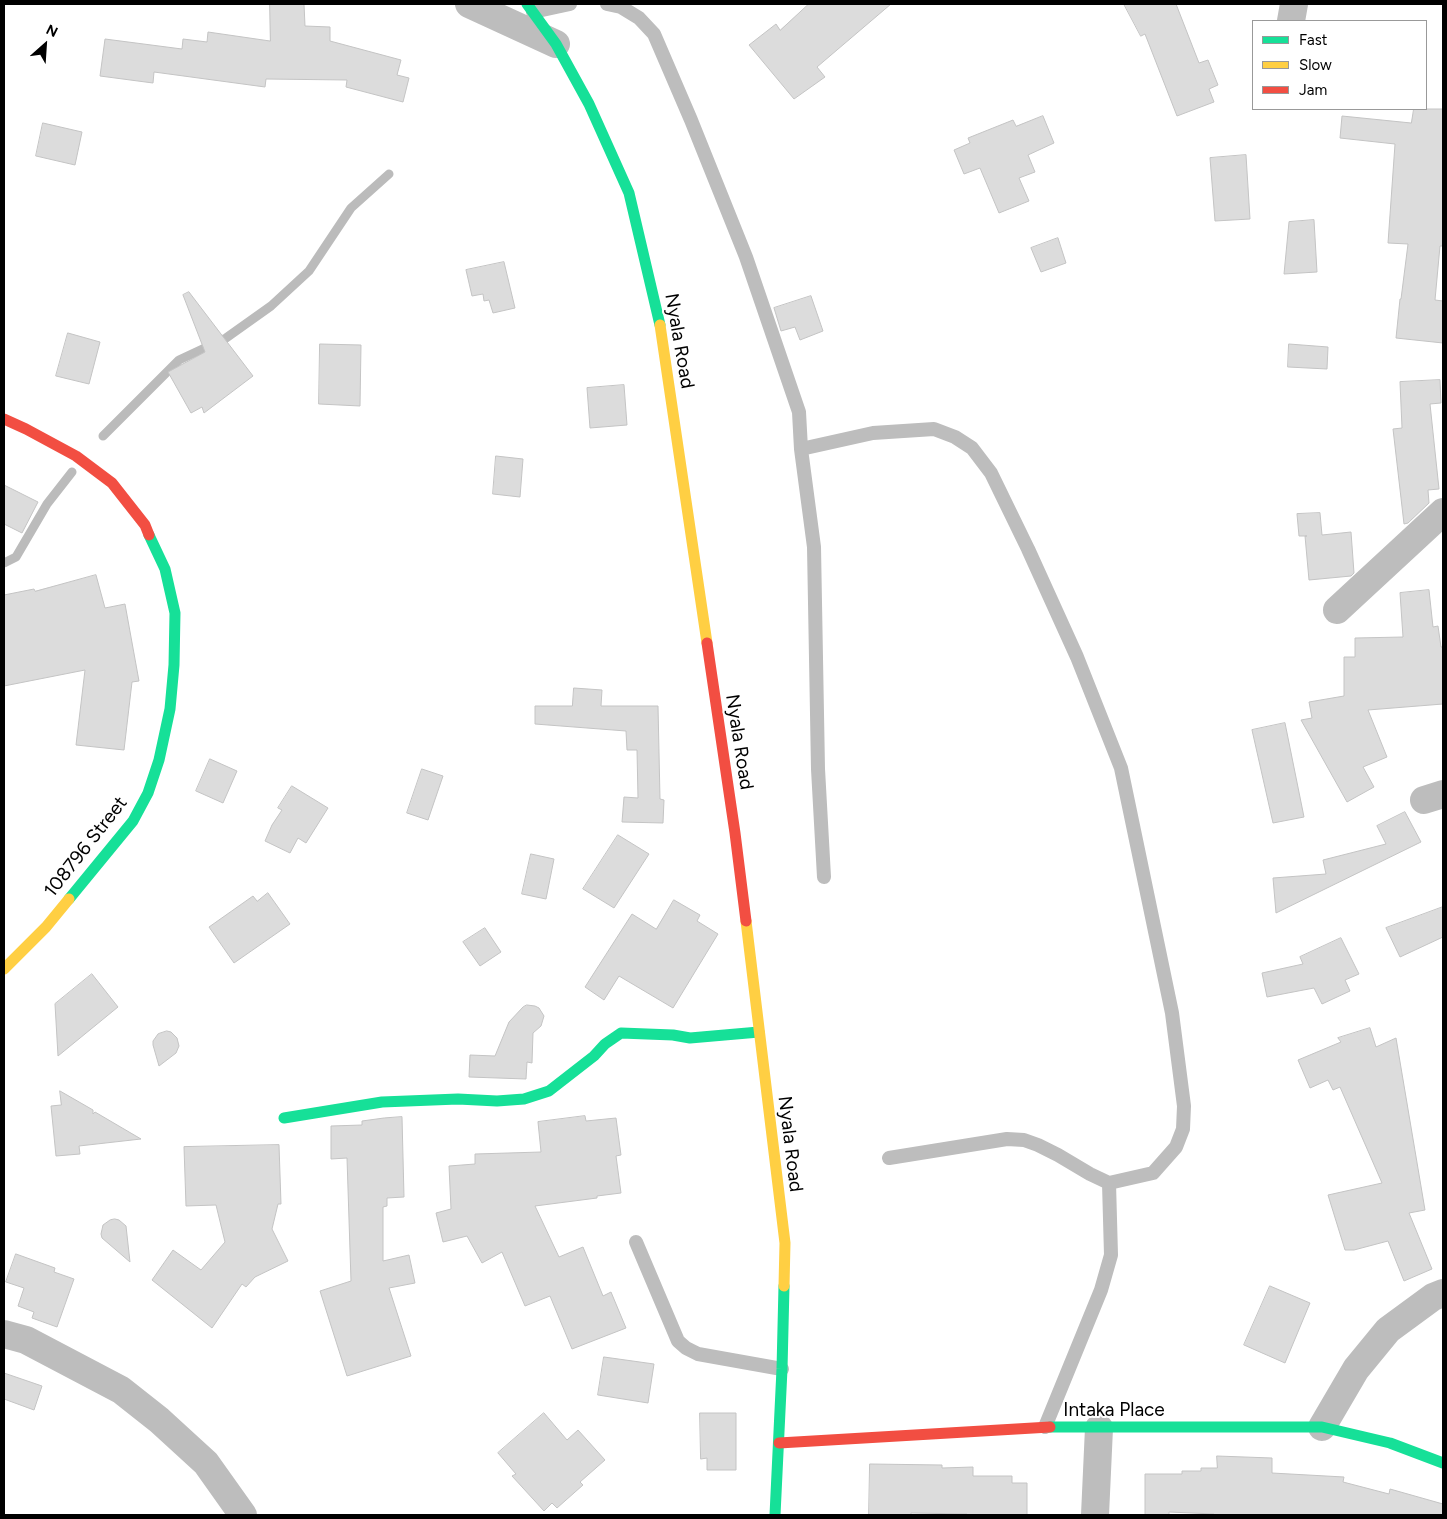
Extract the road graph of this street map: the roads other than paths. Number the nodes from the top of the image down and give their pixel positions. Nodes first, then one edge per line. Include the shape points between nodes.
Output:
1 (469, 4) edge
2 (570, 4) edge
3 (607, 4) edge
4 (1294, 4) edge
5 (530, 8) edge
6 (1291, 20) edge
7 (556, 44) junction
8 (4, 420) edge
9 (801, 449) junction
10 (1443, 512) edge
11 (1337, 610) dead end
12 (824, 877) dead end
13 (4, 969) edge
14 (758, 1032) junction
15 (284, 1118) dead end
16 (889, 1158) dead end
17 (1109, 1183) junction
18 (636, 1242) dead end
19 (1443, 1293) edge
20 (4, 1334) edge
21 (782, 1369) junction
22 (1045, 1427) junction
23 (1322, 1427) junction
24 (1099, 1428) junction
25 (779, 1443) junction
26 (1443, 1463) edge
27 (243, 1515) edge
28 (775, 1515) edge
29 (1095, 1515) edge

1 - 7 street
2 - 5 lane
3 - 9 lane via 621,7 639,18 654,34 746,257 799,412
4 - 6 street
5 - 7 street, Nyala Road
7 - 14 street, Nyala Road via 589,104 629,193 659,315 735,833
8 - 13 street, 108796 Street via 76,456 112,483 145,525 166,569 175,613 170,709 148,793 133,821 96,867 46,927
9 - 12 lane via 814,547 818,769
9 - 17 lane via 873,433 934,430 955,437 972,448 991,474 1077,657 1121,768 1172,1013 1184,1106 1183,1130 1166,1160 1153,1173
10 - 11 street
14 - 15 street via 690,1038 622,1033 549,1091 524,1099 382,1102
14 - 21 street, Nyala Road via 785,1243
16 - 17 lane via 1006,1139 1024,1140
17 - 22 lane via 1111,1255 1101,1290
18 - 21 lane via 678,1341 686,1348 698,1354
19 - 23 street via 1388,1330 1356,1369
20 - 27 street via 26,1340 121,1390 160,1420 206,1463
21 - 25 street, Nyala Road
22 - 24 street, Intaka Place
22 - 25 street, Intaka Place
23 - 24 street, Intaka Place
23 - 26 street, Intaka Place via 1390,1443
24 - 29 street
25 - 28 street, Nyala Road

